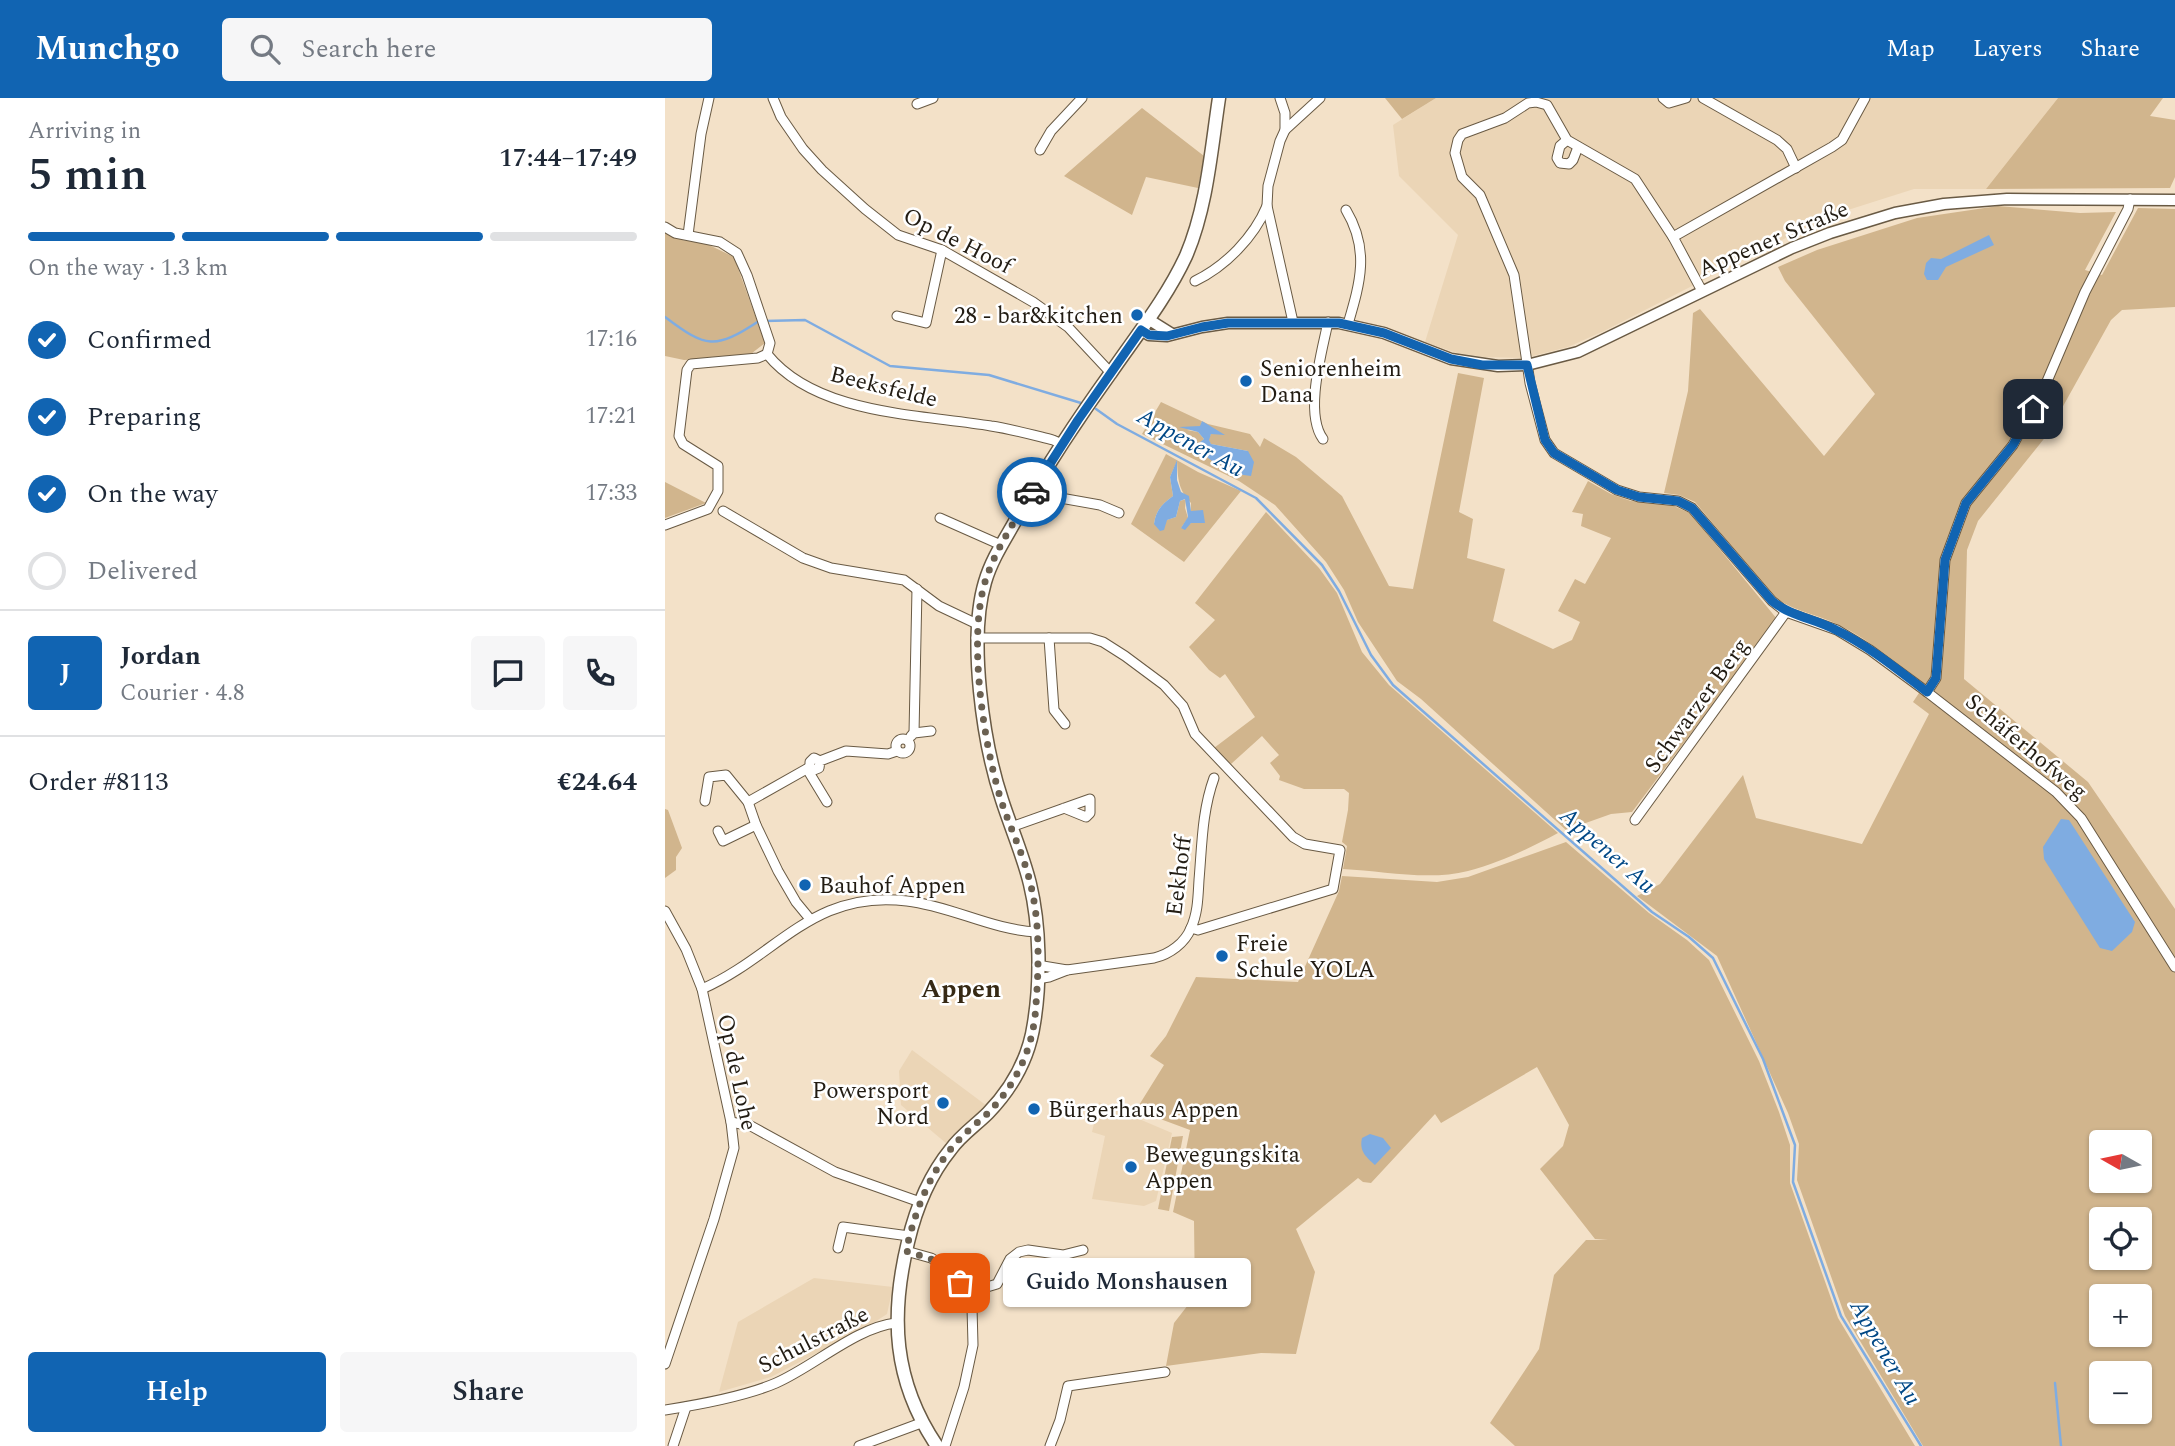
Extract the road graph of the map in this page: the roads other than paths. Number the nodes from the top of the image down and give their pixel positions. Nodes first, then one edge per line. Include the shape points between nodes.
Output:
1 (709, 98) edge
2 (773, 98) edge
3 (933, 98) edge
4 (1082, 98) edge
5 (1219, 98) edge
6 (1280, 98) edge
7 (1320, 98) edge
8 (1663, 98) edge
9 (1686, 98) edge
10 (1703, 98) edge
11 (1865, 98) edge
12 (917, 104) dead end
13 (1285, 130) junction
14 (1567, 141) junction
15 (1578, 147) junction
16 (1040, 150) dead end
17 (1800, 166) junction
18 (2130, 199) junction
19 (2175, 200) edge
20 (1267, 206) junction
21 (1346, 210) dead end
22 (665, 226) edge
23 (688, 235) junction
24 (1673, 237) junction
25 (942, 250) junction
26 (1195, 281) dead end
27 (1702, 292) junction
28 (897, 316) dead end
29 (1293, 322) junction
30 (1328, 322) junction
31 (1348, 324) junction
32 (1145, 325) junction
33 (767, 354) junction
34 (1527, 365) junction
35 (1110, 372) junction
36 (1323, 439) dead end
37 (1062, 444) junction
38 (1033, 491) junction
39 (723, 511) dead end
40 (1119, 513) dead end
41 (940, 518) dead end
42 (665, 525) edge
43 (1001, 545) junction
44 (917, 589) junction
45 (1786, 612) junction
46 (977, 624) junction
47 (976, 638) junction
48 (1049, 638) junction
49 (1927, 692) junction
50 (1065, 723) dead end
51 (931, 731) dead end
52 (911, 736) junction
53 (809, 768) junction
54 (1214, 778) dead end
55 (705, 801) dead end
56 (748, 802) junction
57 (827, 802) dead end
58 (1064, 808) dead end
59 (1635, 820) dead end
60 (756, 825) junction
61 (1011, 827) junction
62 (718, 831) dead end
63 (665, 911) edge
64 (810, 919) junction
65 (1191, 928) junction
66 (1037, 932) junction
67 (1037, 965) junction
68 (2175, 967) edge
69 (1067, 970) junction
70 (1037, 979) junction
71 (702, 989) junction
72 (730, 1122) junction
73 (920, 1202) junction
74 (909, 1236) junction
75 (838, 1248) dead end
76 (1083, 1250) dead end
77 (906, 1251) junction
78 (967, 1293) junction
79 (896, 1323) junction
80 (665, 1326) edge
81 (675, 1328) junction
82 (665, 1364) edge
83 (1165, 1371) dead end
84 (686, 1407) junction
85 (665, 1410) edge
86 (921, 1423) junction
87 (673, 1446) edge
88 (859, 1446) edge
89 (937, 1446) edge
90 (945, 1446) edge
91 (1050, 1446) edge

1 - 23 street
2 - 25 street, Op de Hoof via 803,149 865,209 898,234
3 - 12 street
4 - 16 street
5 - 32 main road via 1194,233 1174,280
6 - 13 street
7 - 13 street
8 - 9 street via 1669,103
10 - 17 street via 1777,140
11 - 17 street via 1842,140
13 - 20 street via 1268,186
14 - 15 street
14 - 15 street via 1558,151 1560,163 1569,164
14 - 34 street, Schäferhofweg via 1547,105 1536,102 1462,134 1456,146 1462,177 1480,195 1514,275
15 - 24 street via 1635,179
17 - 24 street
18 - 19 street, Appener Straße
18 - 27 street, Appener Straße via 2007,199 1895,213 1792,248
18 - 49 street via 2039,398 2013,445 1966,503 1945,560 1936,678
20 - 26 street via 1245,242
20 - 29 street
21 - 31 street via 1359,242 1361,264
22 - 23 street
23 - 33 street via 720,242 737,253 770,343
24 - 27 street
25 - 28 street via 926,323
25 - 35 street, Op de Hoof via 1068,327
27 - 34 street, Appener Straße via 1578,352
29 - 30 street
29 - 32 street via 1215,324 1175,335 1149,335
30 - 31 street
30 - 36 street via 1315,401 1315,425
31 - 34 street via 1451,359 1482,365
32 - 35 main road
33 - 37 street, Beeksfelde via 792,379 832,397 903,416 991,426
33 - 42 street via 691,365 687,370 679,436 683,444 718,466 718,491 708,509
34 - 45 street, Schäferhofweg via 1545,440 1554,453 1617,490 1678,501 1692,508
35 - 37 main road
37 - 38 main road
38 - 40 street
38 - 43 main road
39 - 44 street via 803,558 831,568 904,580
41 - 43 street
43 - 46 main road via 985,581
44 - 46 street via 939,606
44 - 52 street
45 - 49 street, Schäferhofweg via 1837,630
45 - 59 street, Schwarzer Berg
46 - 47 main road
47 - 48 street
47 - 61 main road via 991,757
48 - 50 street via 1054,710
48 - 65 street via 1090,638 1125,656 1164,685 1183,706 1195,734 1293,837 1305,844 1340,850 1333,890 1198,930
49 - 68 street, Schäferhofweg via 2056,792 2081,818
51 - 52 street
52 - 53 street via 909,750 902,753 846,751 811,760
53 - 56 street
53 - 57 street
54 - 65 street, Eekhoff via 1205,801 1197,911
55 - 56 street via 709,777 726,775
56 - 60 street
58 - 61 street
60 - 62 street via 723,841
60 - 64 street via 778,871
61 - 66 main road via 1030,881
63 - 71 street, Op de Lohe
64 - 66 street via 855,901 897,900
64 - 71 street via 723,980
65 - 69 street, Eekhoff via 1182,942 1161,956
66 - 67 main road
67 - 69 street, Eekhoff
67 - 70 main road
69 - 70 street, Eekhoff
70 - 73 main road via 1035,1021 1021,1069 1007,1091 950,1150
71 - 72 street, Op de Lohe
72 - 73 street via 751,1126 835,1172
72 - 81 street, Op de Lohe via 734,1148
73 - 74 main road
74 - 75 street via 843,1227
74 - 77 main road
76 - 78 street via 1063,1255 1019,1252 997,1284
77 - 78 street via 943,1265
77 - 79 main road
78 - 90 street via 973,1345
79 - 84 street, Schulstraße via 877,1327 775,1383
79 - 86 main road via 905,1378
80 - 81 street
81 - 82 street, Op de Lohe
83 - 91 street via 1068,1386
84 - 85 street, Schulstraße
84 - 87 street
86 - 88 street
86 - 89 main road

